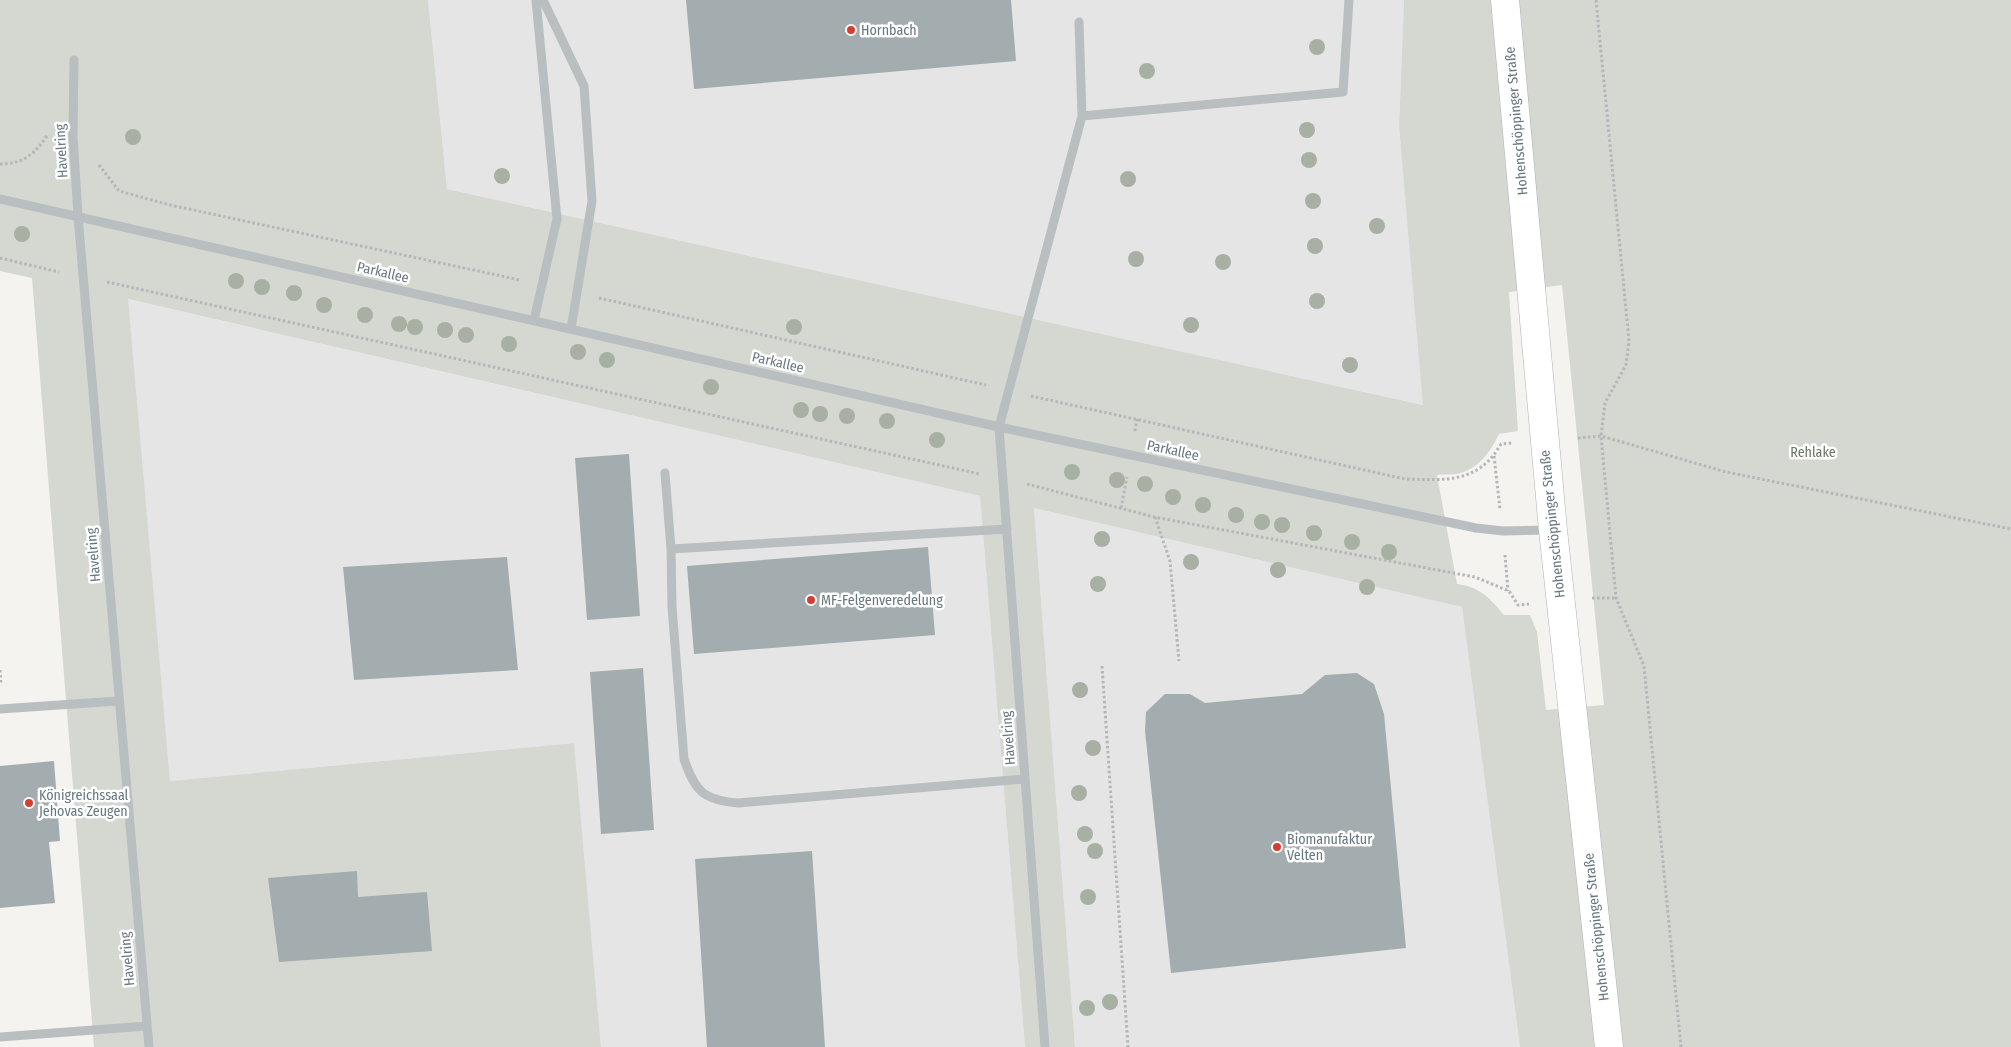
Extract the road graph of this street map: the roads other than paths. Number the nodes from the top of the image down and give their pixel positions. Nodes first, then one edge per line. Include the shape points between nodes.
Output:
1 (536, 0) edge
2 (543, 0) edge
3 (1349, 0) edge
4 (1505, 0) edge
5 (1079, 22) dead end
6 (74, 60) dead end
7 (1082, 116) junction
8 (0, 199) edge
9 (78, 216) junction
10 (534, 320) junction
11 (571, 329) junction
12 (1000, 427) junction
13 (665, 473) dead end
14 (1007, 529) junction
15 (1553, 530) junction
16 (671, 549) junction
17 (118, 701) junction
18 (0, 709) edge
19 (1025, 779) junction
20 (147, 1026) junction
21 (0, 1037) edge
22 (149, 1047) edge
23 (1044, 1047) edge
24 (1610, 1047) edge

1 - 10 street via 557,219
2 - 11 street via 584,86 592,201
3 - 7 street via 1343,92
4 - 15 main road, Hohenschöppinger Straße
5 - 7 street, Havelring
6 - 9 street, Havelring via 73,136
7 - 12 street, Havelring
8 - 9 street, Parkallee
9 - 10 street, Parkallee
9 - 17 street, Havelring
10 - 11 street, Parkallee
11 - 12 street, Parkallee
12 - 14 street, Havelring
12 - 15 street, Parkallee via 1476,528
13 - 16 street
14 - 16 street
14 - 19 street, Havelring
15 - 24 main road, Hohenschöppinger Straße
16 - 19 street via 672,607 684,759 690,777 702,793 717,801 738,803
17 - 18 street
17 - 20 street, Havelring
19 - 23 street, Havelring
20 - 21 street
20 - 22 street, Havelring

